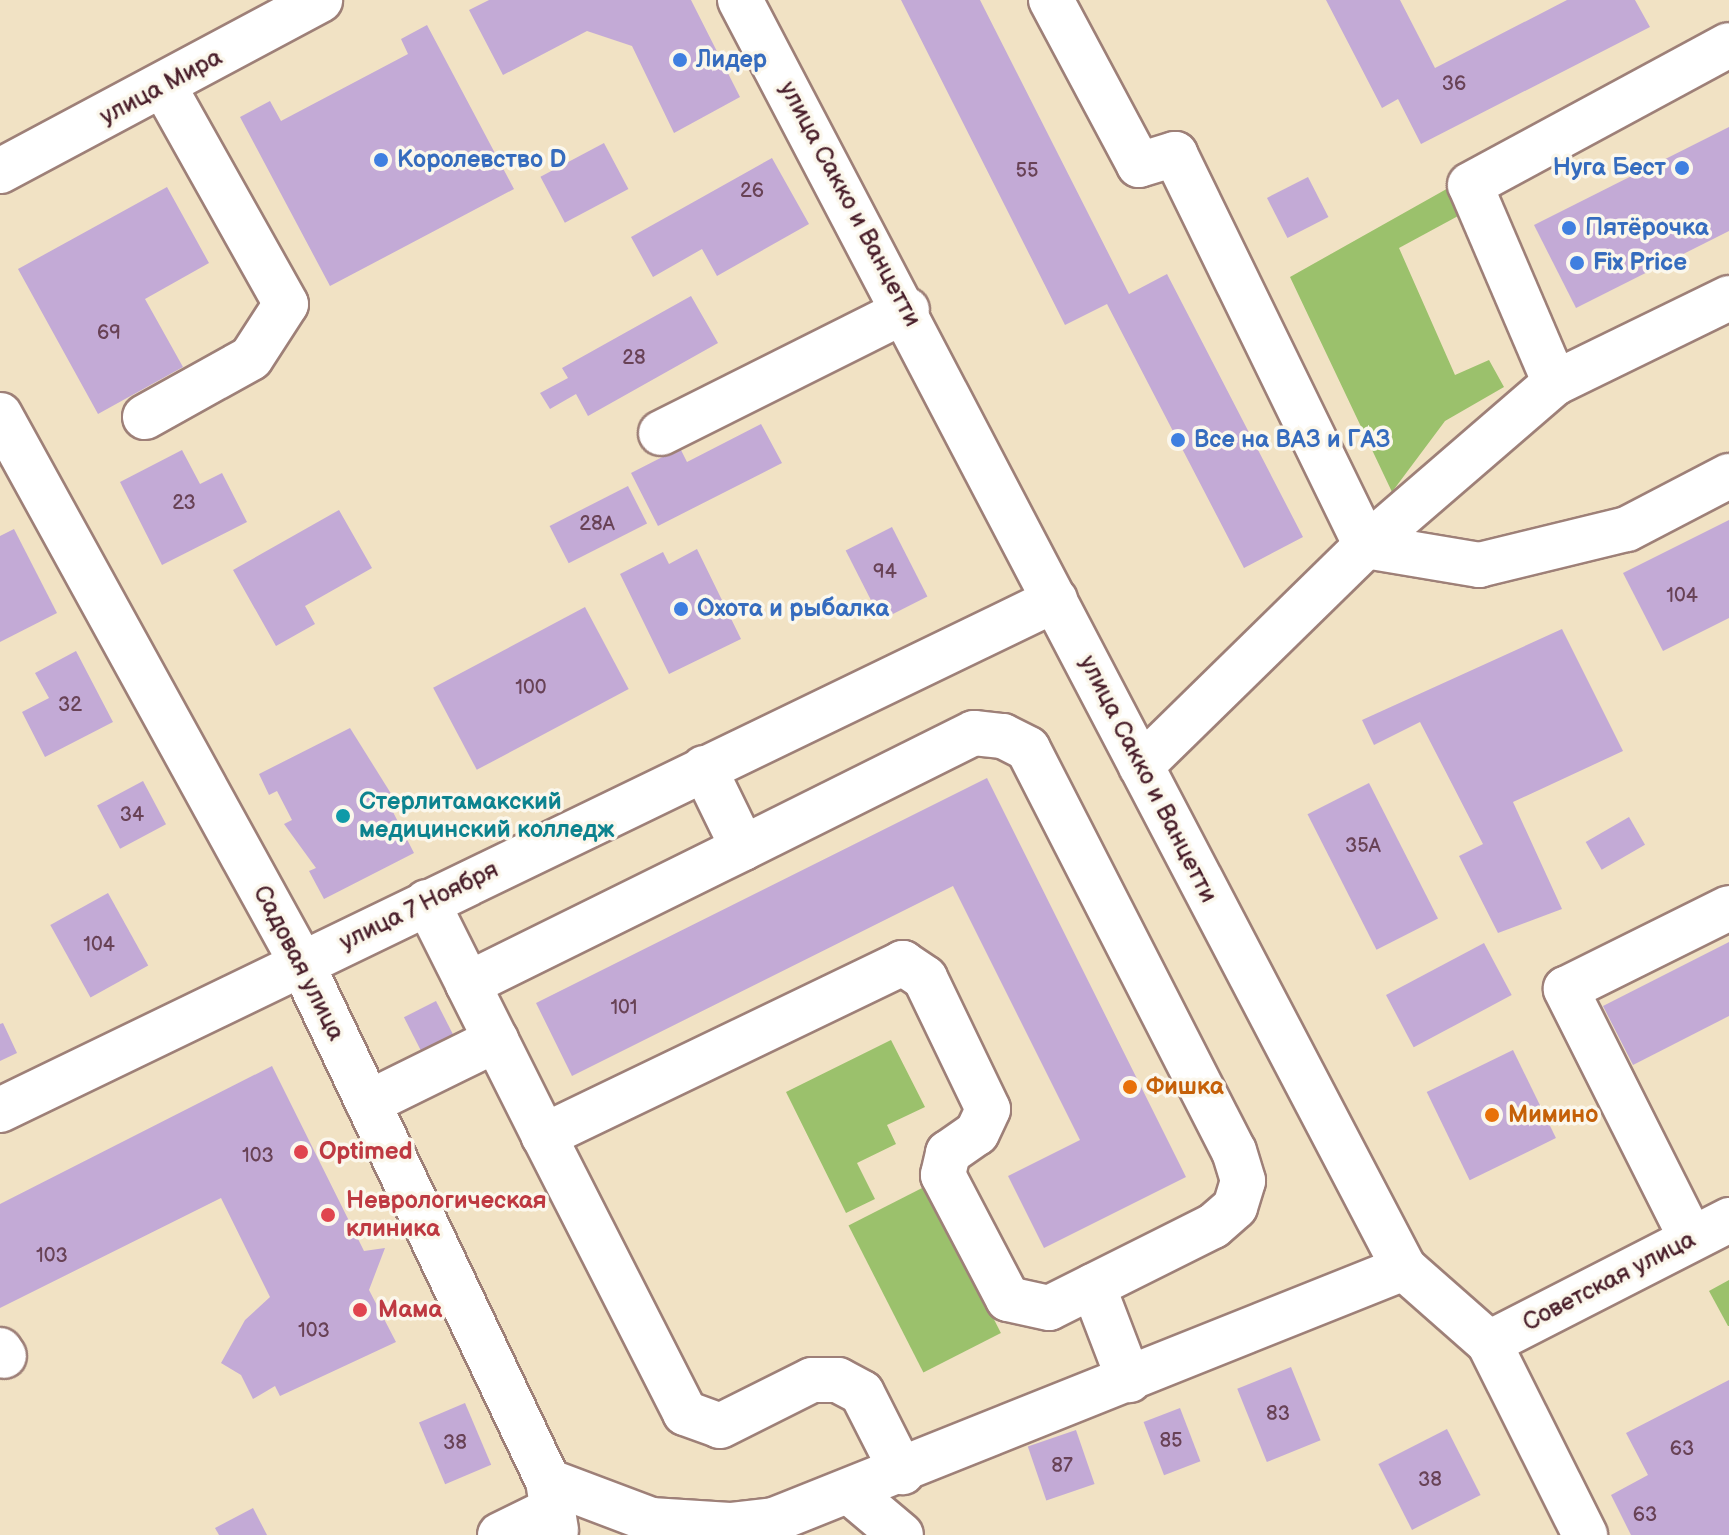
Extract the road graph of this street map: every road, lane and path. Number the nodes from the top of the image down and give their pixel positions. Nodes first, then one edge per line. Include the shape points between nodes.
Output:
1 (320, 0) edge
2 (740, 0) edge
3 (1051, 0) edge
4 (273, 11) edge
5 (1729, 45) edge
6 (164, 87) junction
7 (0, 171) edge
8 (1729, 298) edge
9 (907, 310) junction
10 (1555, 383) junction
11 (0, 415) edge
12 (145, 417) dead end
13 (661, 433) dead end
14 (1729, 476) edge
15 (1366, 546) junction
16 (1055, 600) junction
17 (1141, 766) junction
18 (704, 768) junction
19 (743, 848) junction
20 (427, 902) junction
21 (1729, 908) edge
22 (301, 962) junction
23 (468, 984) junction
24 (496, 1040) junction
25 (368, 1103) junction
26 (0, 1110) edge
27 (544, 1136) junction
28 (1710, 1229) edge
29 (1404, 1268) junction
30 (1093, 1286) junction
31 (1489, 1343) junction
32 (1129, 1380) junction
33 (902, 1472) junction
34 (851, 1493) junction
35 (552, 1507) junction
36 (500, 1535) edge
37 (901, 1535) edge
38 (1585, 1535) edge

1 - 4 street, улица Мира
2 - 9 street, улица Сакко и Ванцетти
3 - 15 street via 1139,165 1175,154
4 - 6 street, улица Мира
5 - 10 street via 1470,185
6 - 7 street, улица Мира
6 - 12 street via 286,304 251,358
8 - 10 street
9 - 13 street
9 - 16 street, улица Сакко и Ванцетти
10 - 15 street
11 - 22 street, Садовая улица
14 - 15 street via 1627,529 1479,565
15 - 17 street
16 - 17 street, улица Сакко и Ванцетти
16 - 18 street, улица 7 Ноября
17 - 29 street, улица Сакко и Ванцетти
18 - 19 street
18 - 20 street, улица 7 Ноября
19 - 23 street
19 - 30 street via 974,733 1013,739 1038,760 1243,1181 1235,1207 1213,1226
20 - 22 street, улица 7 Ноября
20 - 23 street
21 - 28 street via 1566,989
22 - 25 street, Садовая улица
22 - 26 street, улица 7 Ноября
23 - 24 street
24 - 25 street
24 - 27 street
25 - 35 street, Садовая улица
27 - 30 street via 903,963 925,978 988,1109 977,1133 948,1153 943,1175 997,1287 1034,1309
27 - 33 street via 685,1413 720,1426 812,1380 838,1380 862,1393
28 - 31 street, Советская улица
29 - 31 street, улица Сакко и Ванцетти
29 - 32 street
30 - 32 street
31 - 38 street, улица Сакко и Ванцетти
32 - 33 street
33 - 34 street
34 - 35 street via 774,1520 692,1525
34 - 37 street
35 - 36 street

